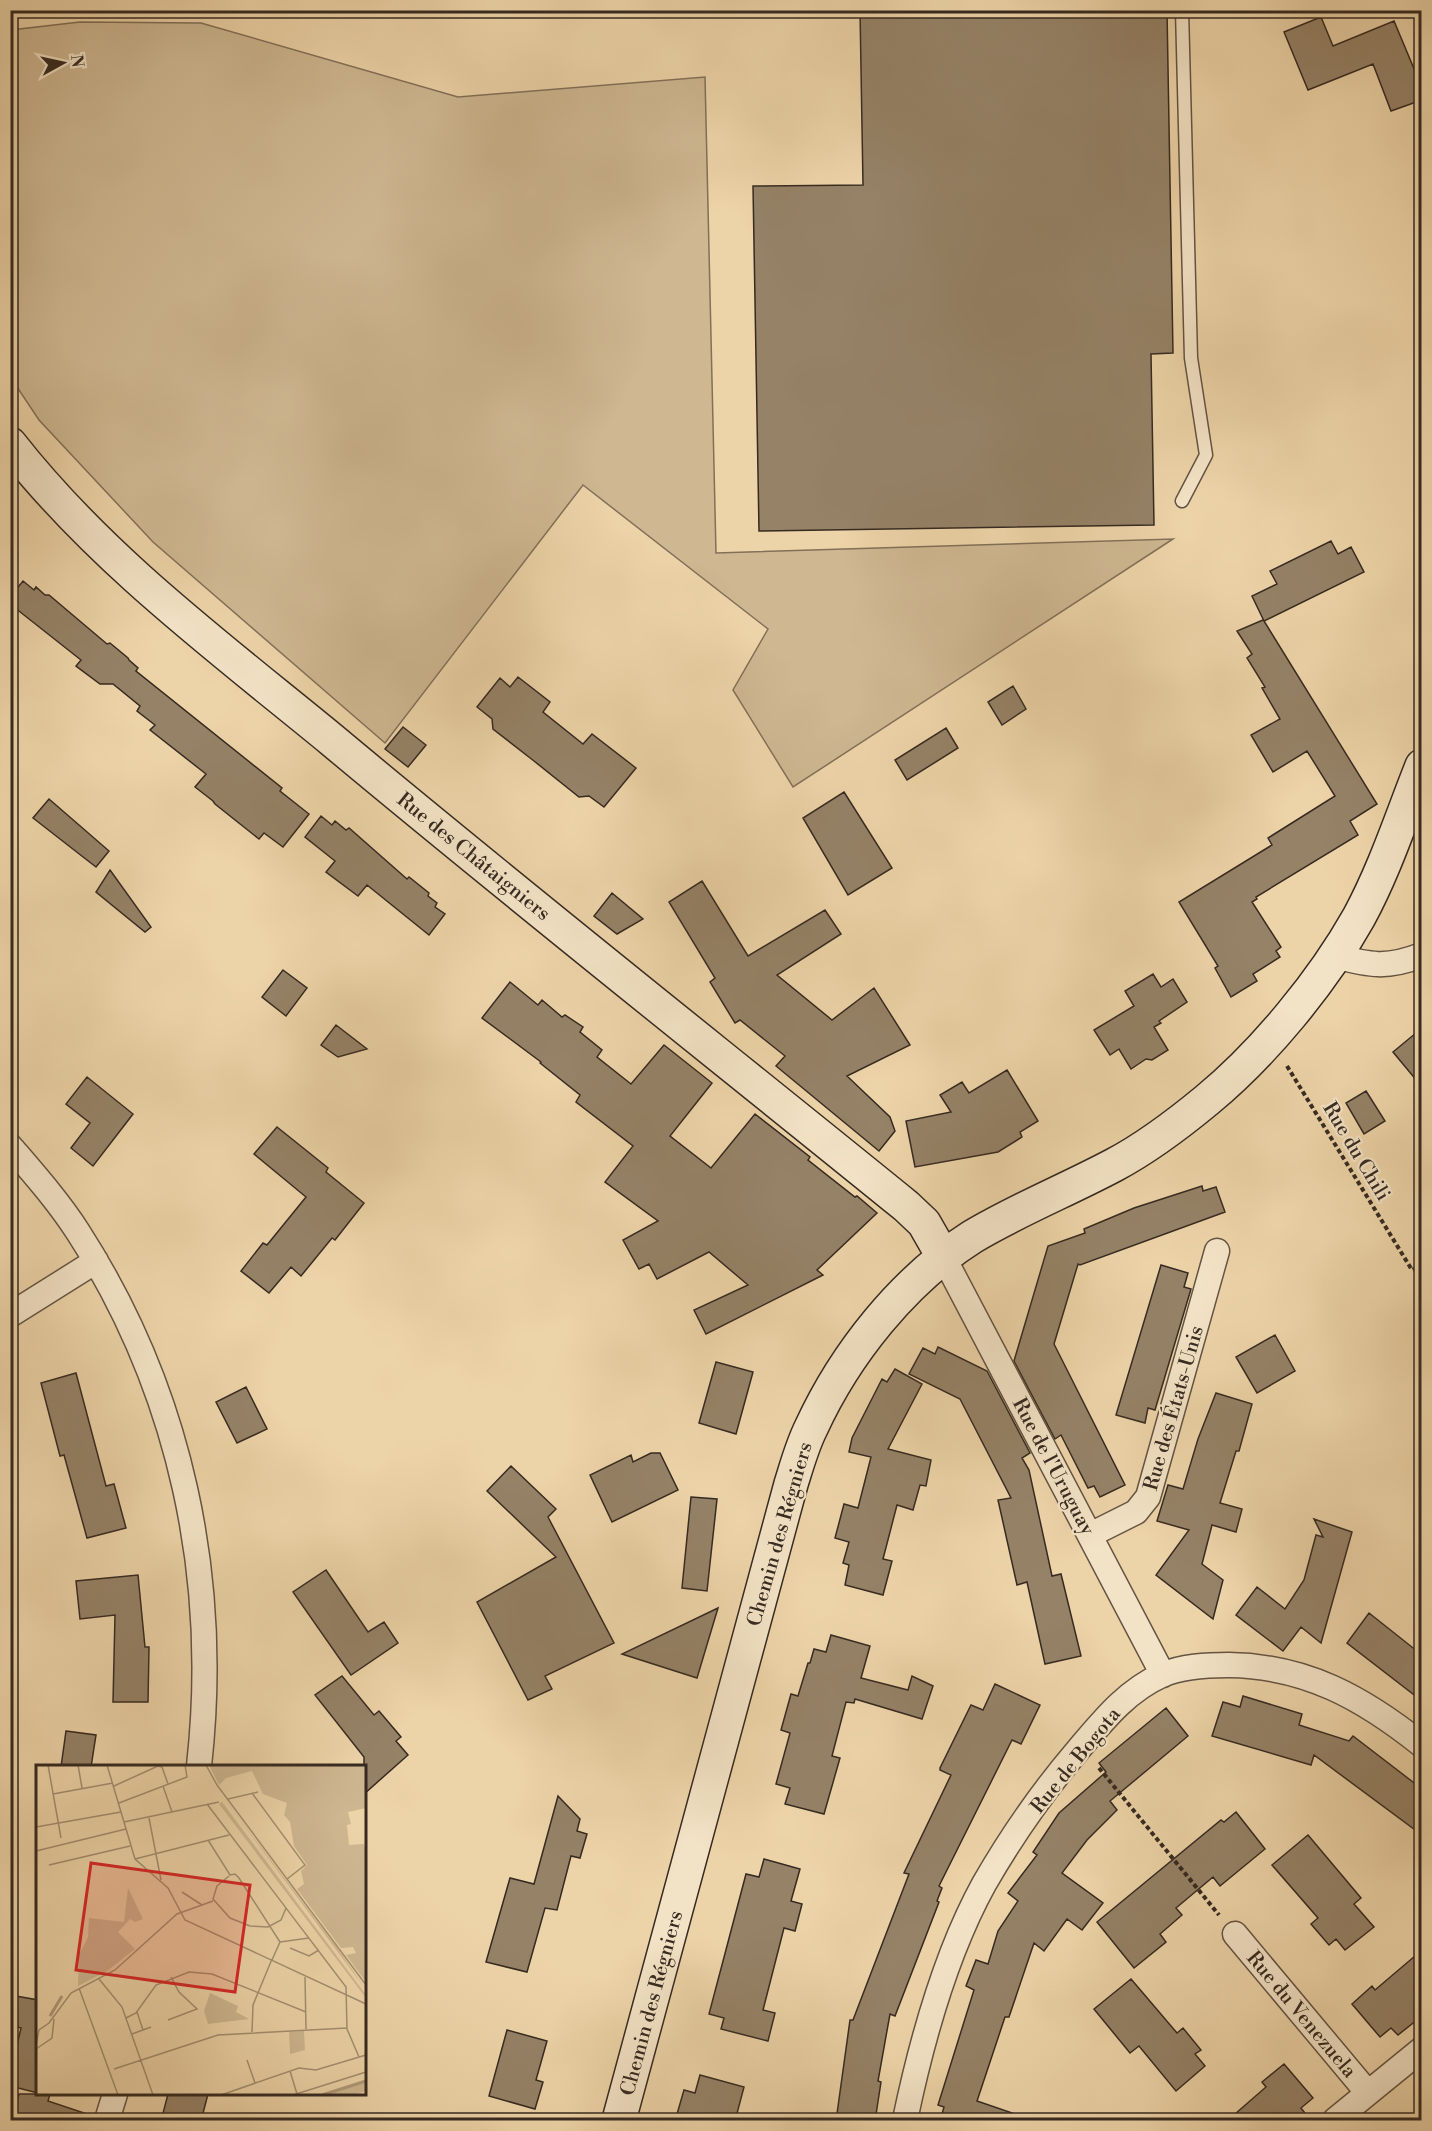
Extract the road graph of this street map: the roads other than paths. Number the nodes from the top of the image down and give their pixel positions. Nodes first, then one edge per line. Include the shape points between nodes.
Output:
1 (1182, 10) edge
2 (10, 444) edge
3 (1182, 501) dead end
4 (1422, 766) edge
5 (1422, 955) edge
6 (1334, 956) junction
7 (10, 1146) edge
8 (1217, 1251) dead end
9 (944, 1258) junction
10 (96, 1261) junction
11 (10, 1315) edge
12 (1090, 1535) junction
13 (1163, 1675) junction
14 (1422, 1745) edge
15 (199, 1765) edge
16 (1235, 1934) road end
17 (1422, 2049) edge
18 (1368, 2093) junction
19 (115, 2095) edge
20 (107, 2121) edge
21 (619, 2121) edge
22 (905, 2121) edge
23 (1335, 2121) edge

1 - 3 lane via 1191,358 1206,455
2 - 9 main road, Rue des Châtaigniers via 71,514 175,610 906,1206 924,1223
4 - 6 main road, Chemin des Régniers via 1375,884
5 - 6 street via 1386,965
6 - 9 main road, Chemin des Régniers via 1269,1040 1210,1098 1145,1147 995,1224
7 - 10 street via 54,1197
8 - 12 street, Rue des États-Unis via 1148,1497 1136,1512
9 - 12 street, Rue de l'Uruguay
9 - 21 main road, Chemin des Régniers via 891,1307 856,1349 821,1407 800,1454
10 - 11 street
10 - 15 street via 141,1346 188,1493 204,1639
12 - 13 street, Rue de l'Uruguay
13 - 14 street, Rue de Bogota via 1211,1665 1280,1670 1312,1679 1363,1702
13 - 22 street, Rue de Bogota via 1129,1696 1081,1746 1011,1842 974,1905 933,2010
16 - 18 street, Rue du Venezuela
17 - 18 street
18 - 23 street
19 - 20 street

